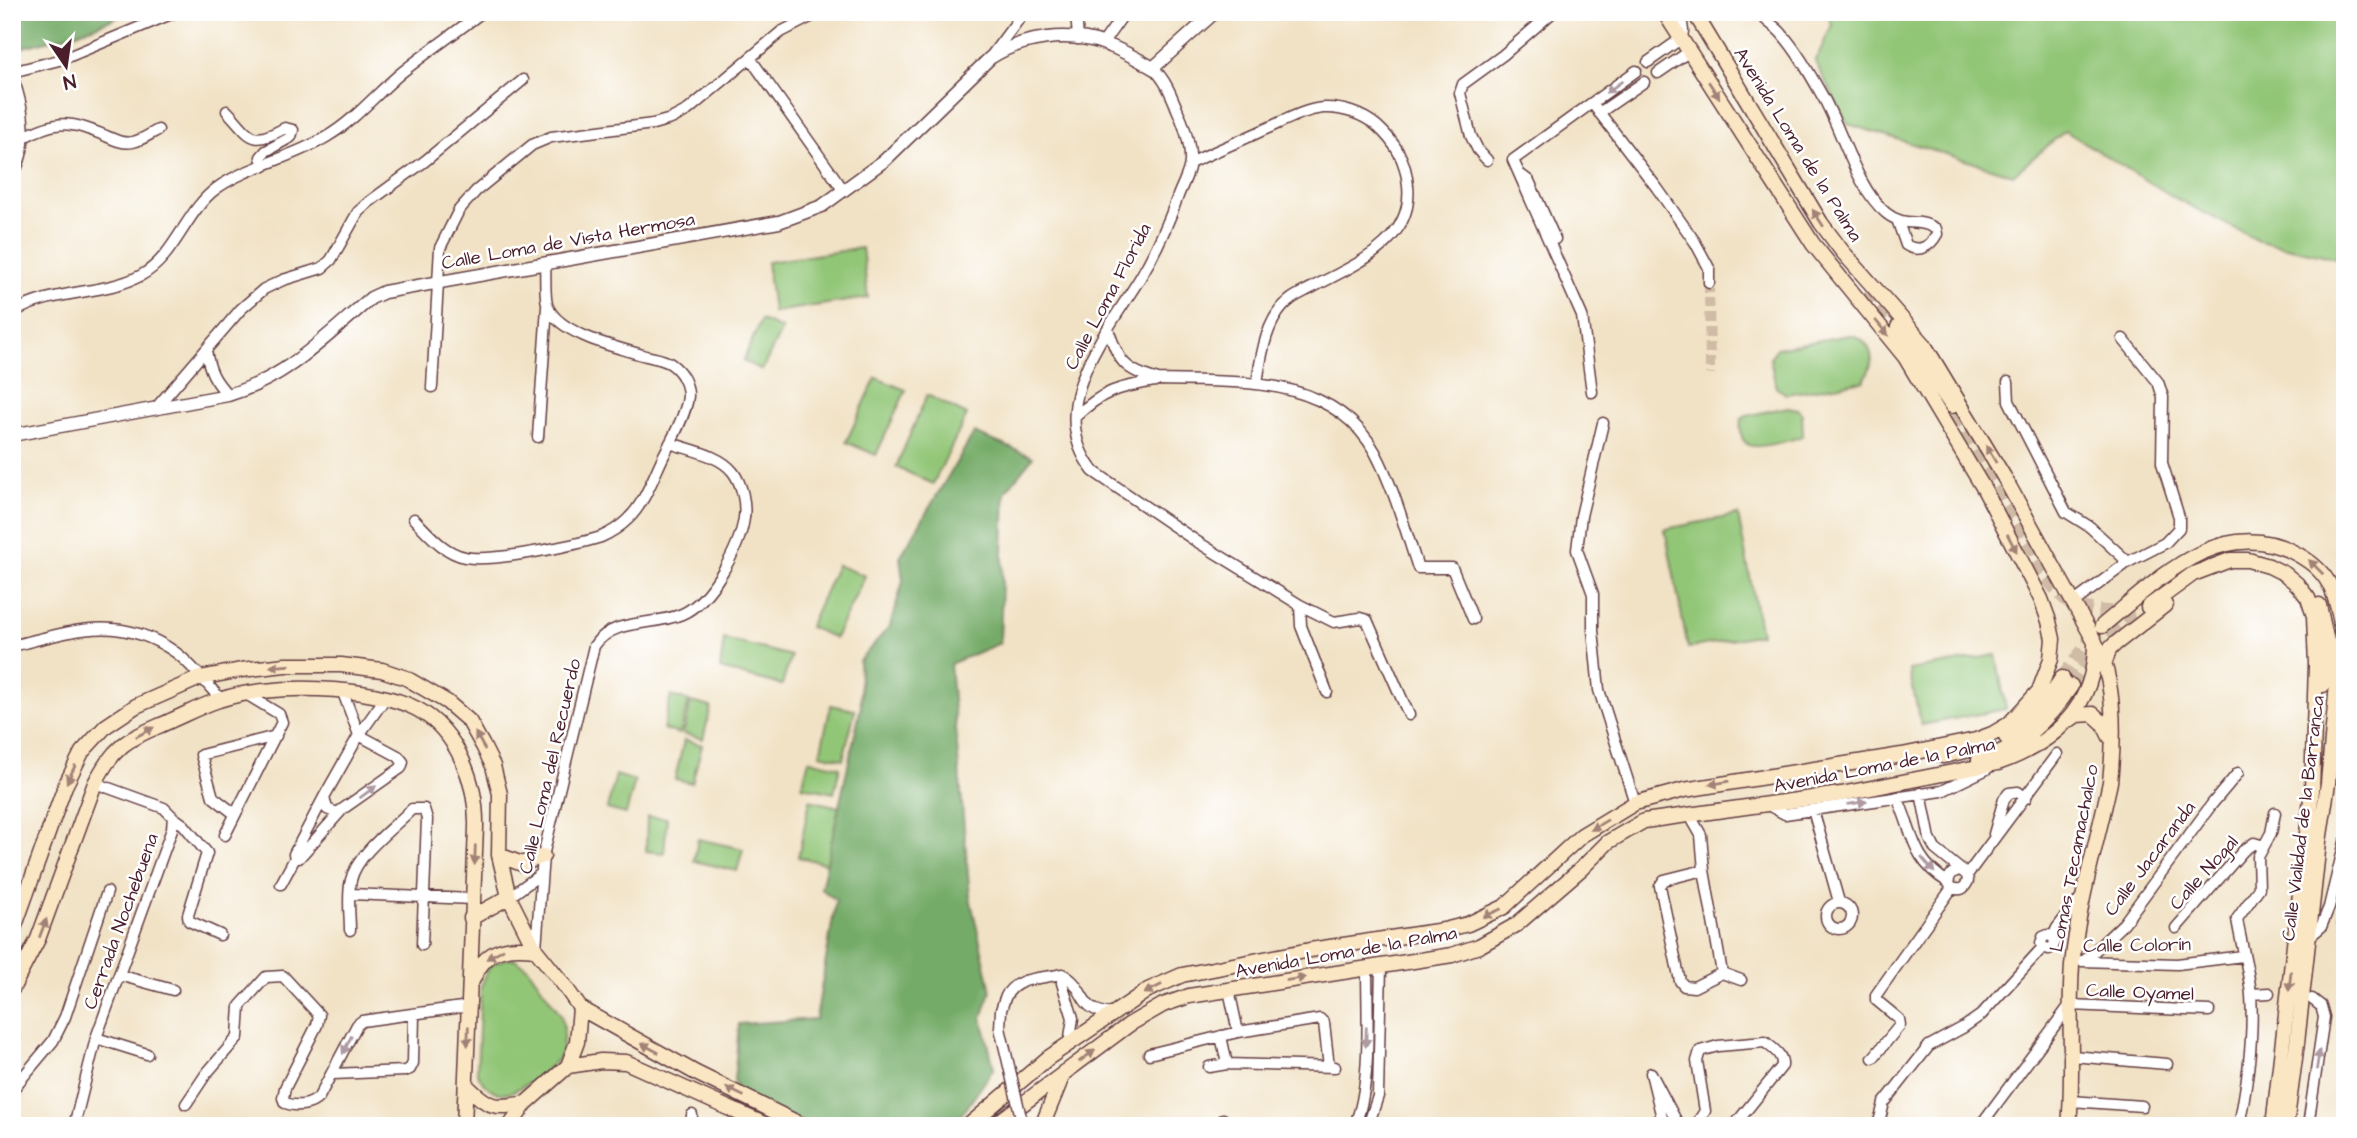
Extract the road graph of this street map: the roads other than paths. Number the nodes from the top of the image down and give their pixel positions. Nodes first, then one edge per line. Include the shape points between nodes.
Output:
1 (176, 12) edge
2 (482, 12) edge
3 (820, 12) edge
4 (1024, 12) edge
5 (1076, 12) edge
6 (1125, 12) edge
7 (1215, 12) edge
8 (1553, 12) edge
9 (1664, 12) edge
10 (1759, 12) edge
11 (1687, 14) edge
12 (1078, 39) junction
13 (1103, 43) junction
14 (1686, 45) junction
15 (750, 58) junction
16 (990, 58) junction
17 (1648, 62) dead end
18 (1153, 68) junction
19 (1636, 71) dead end
20 (12, 72) edge
21 (1658, 73) dead end
22 (12, 79) edge
23 (523, 80) dead end
24 (1644, 82) dead end
25 (1592, 103) junction
26 (227, 111) dead end
27 (1599, 113) junction
28 (158, 130) dead end
29 (22, 138) junction
30 (1487, 160) dead end
31 (1190, 163) junction
32 (264, 166) junction
33 (12, 174) edge
34 (1767, 176) junction
35 (844, 191) junction
36 (1898, 222) dead end
37 (545, 265) junction
38 (438, 283) junction
39 (1709, 283) tunnel mouth
40 (1870, 291) junction
41 (547, 307) junction
42 (12, 313) edge
43 (1108, 329) junction
44 (2123, 339) dead end
45 (206, 350) junction
46 (1158, 380) junction
47 (2008, 382) dead end
48 (1258, 383) junction
49 (432, 387) dead end
50 (1595, 387) dead end
51 (228, 395) junction
52 (155, 409) junction
53 (1075, 417) junction
54 (1603, 423) dead end
55 (1965, 425) dead end
56 (12, 435) edge
57 (538, 437) dead end
58 (670, 443) junction
59 (2014, 495) junction
60 (1993, 506) junction
61 (414, 519) dead end
62 (2128, 562) junction
63 (2073, 603) junction
64 (1300, 605) junction
65 (2148, 607) tunnel mouth
66 (2130, 610) junction
67 (2112, 613) dead end
68 (1474, 619) dead end
69 (2102, 626) tunnel mouth
70 (2095, 642) junction
71 (12, 646) edge
72 (2105, 662) junction
73 (200, 678) junction
74 (342, 690) junction
75 (1327, 692) dead end
76 (246, 694) junction
77 (386, 697) junction
78 (221, 699) junction
79 (2110, 701) junction
80 (2076, 710) junction
81 (1409, 715) dead end
82 (430, 718) junction
83 (2058, 728) junction
84 (359, 735) junction
85 (276, 736) junction
86 (2113, 743) junction
87 (2313, 743) junction
88 (1908, 754) junction
89 (2057, 754) dead end
90 (1998, 763) junction
91 (493, 766) junction
92 (2238, 773) dead end
93 (1911, 781) junction
94 (95, 783) junction
95 (1921, 793) junction
96 (324, 797) junction
97 (1897, 797) junction
98 (2026, 798) junction
99 (1635, 803) junction
100 (501, 806) junction
101 (1761, 806) junction
102 (1924, 809) junction
103 (476, 810) junction
104 (1813, 810) junction
105 (341, 811) junction
106 (1903, 813) junction
107 (2275, 813) dead end
108 (235, 814) junction
109 (1692, 814) junction
110 (173, 817) junction
111 (476, 827) junction
112 (500, 830) junction
113 (225, 835) dead end
114 (1992, 840) junction
115 (2345, 842) edge
116 (2264, 845) junction
117 (499, 855) junction
118 (543, 856) junction
119 (295, 858) junction
120 (1704, 870) junction
121 (1964, 873) junction
122 (541, 874) junction
123 (281, 884) dead end
124 (1950, 885) junction
125 (107, 892) dead end
126 (2085, 892) junction
127 (350, 894) junction
128 (1519, 895) junction
129 (424, 897) junction
130 (509, 897) junction
131 (473, 899) junction
132 (1839, 902) dead end
133 (1533, 911) junction
134 (471, 918) junction
135 (2176, 929) dead end
136 (349, 930) dead end
137 (12, 934) edge
138 (220, 935) dead end
139 (2308, 938) junction
140 (422, 945) dead end
141 (536, 949) junction
142 (2244, 956) junction
143 (2078, 962) junction
144 (1374, 967) junction
145 (1216, 968) junction
146 (1722, 973) junction
147 (1062, 974) junction
148 (119, 975) junction
149 (1182, 975) junction
150 (1043, 979) junction
151 (1741, 980) dead end
152 (470, 986) junction
153 (12, 989) edge
154 (173, 990) dead end
155 (1223, 991) junction
156 (1065, 993) junction
157 (2269, 993) dead end
158 (2251, 994) junction
159 (1189, 996) junction
160 (2312, 999) dead end
161 (1367, 1005) junction
162 (2070, 1005) junction
163 (469, 1006) junction
164 (580, 1008) junction
165 (2209, 1011) dead end
166 (414, 1014) junction
167 (1112, 1014) junction
168 (1379, 1023) junction
169 (1238, 1032) junction
170 (1221, 1036) junction
171 (96, 1038) junction
172 (1069, 1044) junction
173 (147, 1054) dead end
174 (1149, 1054) dead end
175 (2072, 1056) junction
176 (1873, 1058) dead end
177 (1227, 1064) junction
178 (2167, 1064) dead end
179 (1365, 1065) junction
180 (568, 1066) junction
181 (1209, 1067) dead end
182 (1378, 1067) junction
183 (1064, 1072) junction
184 (1651, 1073) junction
185 (333, 1074) junction
186 (466, 1085) junction
187 (12, 1090) edge
188 (2071, 1101) junction
189 (526, 1103) junction
190 (186, 1104) dead end
191 (2142, 1105) dead end
192 (74, 1126) edge
193 (464, 1126) edge
194 (510, 1126) edge
195 (768, 1126) edge
196 (804, 1126) edge
197 (968, 1126) edge
198 (993, 1126) edge
199 (1023, 1126) edge
200 (1042, 1126) edge
201 (1354, 1126) edge
202 (1368, 1126) edge
203 (1664, 1126) edge
204 (1670, 1126) edge
205 (1679, 1126) edge
206 (1695, 1126) edge
207 (1734, 1126) edge
208 (1878, 1126) edge
209 (1980, 1126) edge
210 (2069, 1126) edge
211 (2239, 1126) edge
212 (2273, 1126) edge
213 (2286, 1126) edge
214 (2308, 1126) edge

1 - 20 street via 62,60
2 - 32 street via 400,74 345,124 295,154
3 - 15 street via 781,32
4 - 16 street
5 - 12 street
6 - 13 street
7 - 18 street
8 - 30 street via 1463,84 1460,93 1471,136
9 - 14 main road, Avenida Loma de la Palma
10 - 36 street via 1783,34 1823,97 1868,194
11 - 14 street via 1683,23
40 -> 11 main road, Avenida Loma de la Palma
12 - 13 street, Calle Loma de Vista Hermosa
12 - 16 street, Calle Loma de Vista Hermosa via 1020,42
13 - 18 street, Calle Loma de Vista Hermosa
14 - 17 street
14 - 21 street
14 -> 34 main road, Avenida Loma de la Palma
15 - 35 street
15 - 38 street via 688,110 671,118 551,137 531,145 459,210 440,248
16 - 35 street, Calle Loma de Vista Hermosa via 884,160
18 - 31 street via 1179,113
19 -> 25 street
22 - 29 street
23 - 45 street via 364,207 322,268 264,289
24 - 27 street
25 - 27 street
25 - 50 street via 1513,160 1582,316
26 - 32 street via 257,139 285,128 293,130 291,137 266,150 261,157
27 - 39 street via 1695,242 1709,268
28 - 29 street via 123,143 89,129 46,125
29 - 33 street via 21,159
31 - 43 street, Calle Loma Florida via 1142,275
31 - 48 street via 1300,114 1324,108 1362,115 1392,140 1402,157 1409,197 1392,238 1374,254 1289,300 1268,333
32 - 42 street via 216,188 169,250 140,276 45,299
34 - 40 main road
34 -> 60 main road, Avenida Loma de la Palma via 1812,244 1905,357
35 - 37 street, Calle Loma de Vista Hermosa via 822,206 779,222
37 - 38 street, Calle Loma de Vista Hermosa
37 - 41 street
38 - 49 street
38 - 51 street, Calle Loma de Vista Hermosa via 372,298 281,372
40 - 55 main road
59 -> 40 main road, Avenida Loma de la Palma via 1923,343
41 - 57 street
41 - 58 street via 576,332 669,362 677,369 688,394
43 - 46 street via 1122,362 1130,370
43 - 53 street, Calle Loma Florida via 1088,362
44 - 62 street via 2161,390 2162,463 2179,517 2179,528 2165,543
45 - 51 street via 208,368
45 - 52 street
46 - 48 street
46 - 53 street via 1118,388 1094,399
47 - 62 street via 2009,401 2066,512
48 - 68 street via 1319,400 1341,412 1361,433 1385,472 1418,568 1452,568
51 - 52 street, Calle Loma de Vista Hermosa
52 - 56 street, Calle Loma de Vista Hermosa
53 - 64 street, Calle Loma Florida via 1076,440 1093,471
54 - 99 street via 1577,550 1593,594 1599,690
58 - 61 street via 639,506 604,536 499,557 463,557 443,546
58 - 118 street, Calle Loma del Recuerdo via 721,461 732,470 744,500 744,519 732,555 698,604 681,615 614,629 594,646
59 - 60 main road
59 - 63 main road, Avenida Loma de la Palma
60 -> 88 main road, Avenida Loma de la Palma via 2049,621 2052,649 2045,678 2027,706 1992,734
62 - 63 street
63 - 70 main road, Avenida Loma de la Palma
64 - 75 street via 1301,626
64 - 81 street, Calle Loma Florida via 1334,622 1367,620
65 - 87 main road via 2193,574 2230,560 2248,560 2286,574 2308,598 2314,616
66 - 67 main road
66 - 69 main road
66 - 87 main road via 2185,570 2225,554 2253,552 2286,565 2306,581 2325,624 2326,658
139 -> 66 main road, Calle Vialidad de la Barranca via 2342,628 2329,582 2309,560 2277,544 2243,540 2204,550 2174,567
70 - 72 main road, Lomas Tecamachalco
70 - 80 main road, Avenida Loma de la Palma via 2092,678
71 - 73 street via 84,629 118,628 147,636 176,653
72 - 79 main road, Lomas Tecamachalco
72 - 87 main road via 2115,644 2210,573 2236,566 2256,569 2288,584 2308,615
73 - 78 street
91 -> 73 main road via 469,720 428,690 382,670 285,665
73 -> 137 main road via 136,706 106,726 82,752 65,786
74 - 76 main road
74 - 77 main road
74 - 84 street
76 - 78 main road
76 - 85 street via 279,714 282,722
77 - 82 main road
77 - 84 street
94 -> 78 main road via 107,760 124,744
79 - 80 main road via 2097,699
79 - 86 main road, Lomas Tecamachalco
80 - 83 main road, Avenida Loma de la Palma
82 - 91 main road via 444,721 476,768
82 - 103 main road via 452,743 468,773
83 - 86 main road via 2077,715 2093,714
83 - 90 main road, Avenida Loma de la Palma via 2033,748
84 - 96 street
105 -> 84 street via 402,766 401,758
85 - 108 street
85 - 108 street via 201,755 213,797
86 - 126 main road, Lomas Tecamachalco via 2110,782
87 -> 212 main road, Calle Vialidad de la Barranca via 2308,832
88 - 93 main road via 1947,756 1996,743 2067,682 2045,720 2019,741 1984,758
88 -> 99 main road, Avenida Loma de la Palma via 1753,777
89 - 98 street
90 - 93 main road, Avenida Loma de la Palma
90 - 95 street via 1942,791
91 - 100 main road
92 - 143 street, Calle Jacaranda via 2124,923
93 - 101 main road, Avenida Loma de la Palma
94 - 110 street, Cerrada Nochebuena via 164,808
153 -> 94 main road via 38,939
95 - 97 street
95 - 102 street
96 - 105 street via 327,809
96 - 119 street
104 -> 97 street
97 - 106 street
98 - 114 street
98 - 114 street via 2018,792 2004,799
99 -> 128 main road, Avenida Loma de la Palma via 1582,835
100 - 103 main road
100 - 112 main road
101 - 104 street via 1785,814
101 - 109 main road, Avenida Loma de la Palma
102 - 106 street
102 - 121 street via 1935,849
103 - 111 main road
104 - 132 street
105 - 119 street
106 -> 124 street via 1918,853
107 - 116 street, Calle Nogal
108 - 113 street
109 - 120 street via 1701,835
109 - 133 main road, Avenida Loma de la Palma via 1643,821 1608,842
110 - 138 street via 207,853 188,918
110 - 148 street, Cerrada Nochebuena via 173,829
111 - 112 main road
111 -> 131 main road
112 - 117 main road
114 - 121 street
115 - 139 street via 2329,907 2320,927
116 - 135 street, Calle Nogal via 2254,842 2243,851
116 - 142 street via 2258,857 2259,888 2237,919
117 - 118 main road via 523,864
117 - 130 main road
118 - 122 street, Calle Loma del Recuerdo
119 - 123 street
120 - 146 street
120 - 146 street via 1664,880 1660,886 1680,981 1694,987
121 - 124 street via 1954,871
121 - 124 street via 1965,887 1959,890
122 - 130 street
122 - 141 street, Calle Loma del Recuerdo
124 - 176 street via 1876,995 1900,1025
125 - 187 street via 65,1017 53,1041
126 - 143 main road, Lomas Tecamachalco
126 - 208 street via 2053,937 2043,937 2043,947 1981,1015 1929,1046 1884,1103
127 - 129 street
127 - 129 street via 351,880 365,855 419,808 426,813
127 - 136 street
128 - 133 main road via 1529,900
128 -> 145 main road, Avenida Loma de la Palma via 1504,907 1444,930
129 - 131 street
129 - 140 street
130 - 134 main road
130 - 141 main road
131 - 134 main road
133 - 144 main road, Avenida Loma de la Palma via 1479,946 1452,955
134 - 152 main road
139 - 213 main road, Calle Vialidad de la Barranca
141 -> 152 main road via 499,950 480,966
141 - 164 main road
142 - 143 street, Calle Colorín via 2177,964
142 - 158 street
143 - 162 main road, Lomas Tecamachalco
155 -> 144 main road, Avenida Loma de la Palma
144 - 161 street
144 - 168 street
145 - 149 main road, Avenida Loma de la Palma
145 - 155 main road via 1208,983
146 - 151 street
147 - 150 street
147 - 156 street
147 - 167 street via 1091,1009
148 - 154 street
148 - 171 street, Cerrada Nochebuena
149 - 159 main road via 1193,986
149 -> 167 main road, Avenida Loma de la Palma
150 - 156 street
150 - 199 street, bridge via 1013,986 1001,1010 1000,1028
152 - 163 main road
155 - 159 main road, Avenida Loma de la Palma
155 - 169 street
156 - 172 street via 1073,1018
157 - 158 street
158 - 211 street via 2249,1069
183 -> 159 main road, Avenida Loma de la Palma via 1130,1024
214 -> 160 street via 2324,1017 2321,1006
161 - 168 street
161 -> 179 street
162 - 165 street, Calle Oyamel
162 - 175 main road, Lomas Tecamachalco
162 - 209 street
163 - 166 street
163 -> 186 main road
164 - 180 main road via 577,1042
196 -> 164 main road
166 -> 185 street via 362,1021
166 - 185 street via 410,1069
167 - 172 main road, Avenida Loma de la Palma
168 - 182 street
169 - 170 street
169 - 177 street via 1320,1019 1333,1067
170 - 174 street
170 - 177 street
171 - 173 street
171 - 192 street, Cerrada Nochebuena
172 - 197 main road, Avenida Loma de la Palma
175 - 178 street
175 - 188 main road, Lomas Tecamachalco
177 - 181 street
179 - 182 street
179 - 201 street via 1361,1112
180 - 189 main road
180 - 195 main road via 626,1062
182 - 202 street via 1378,1096
183 - 198 main road, Avenida Loma de la Palma
183 - 200 main road
184 - 203 street
184 - 204 street
184 - 205 street
185 - 190 street via 314,1102 285,1103 285,1088 319,1015 283,976 267,977 240,1006 239,1037
186 - 189 main road via 489,1105
186 - 193 main road
188 - 191 street
188 - 210 main road, Lomas Tecamachalco
189 - 194 main road
206 - 207 street via 1704,1111 1697,1061 1700,1051 1765,1042 1780,1054 1782,1066

